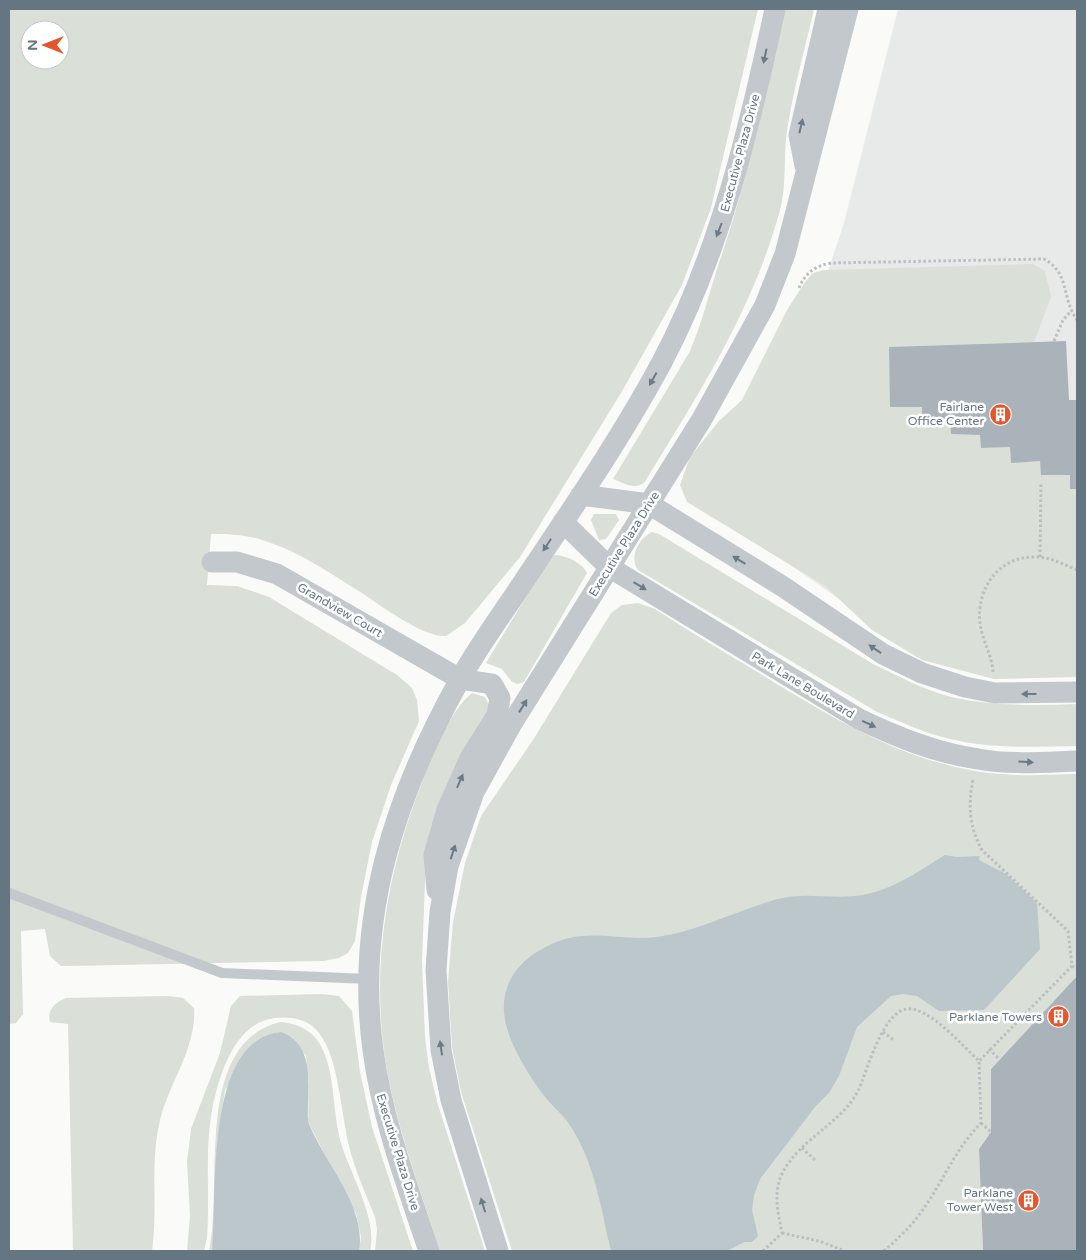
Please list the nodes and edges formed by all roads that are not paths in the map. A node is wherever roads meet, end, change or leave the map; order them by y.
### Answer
1 (775, 9) edge
2 (828, 9) edge
3 (848, 9) edge
4 (806, 174) junction
5 (581, 495) junction
6 (648, 504) junction
7 (563, 522) junction
8 (212, 562) dead end
9 (609, 568) junction
10 (460, 678) junction
11 (1077, 692) edge
12 (1077, 761) edge
13 (9, 893) edge
14 (440, 912) junction
15 (369, 979) junction
16 (429, 1251) edge
17 (498, 1251) edge

1 -> 5 street, Executive Plaza Drive
4 -> 2 street, Executive Plaza Drive
3 - 4 street, Executive Plaza Drive
4 - 6 street, Executive Plaza Drive
5 - 6 street
5 - 7 street, Executive Plaza Drive
6 - 9 street, Executive Plaza Drive
11 -> 6 street
7 - 9 street, Park Lane Boulevard
7 -> 10 street, Executive Plaza Drive
8 - 10 street, Grandview Court
9 -> 12 street, Park Lane Boulevard
14 -> 9 street, Executive Plaza Drive
14 -> 10 street, Executive Plaza Drive
10 - 15 street, Executive Plaza Drive
13 - 15 lane
17 -> 14 street, Executive Plaza Drive
15 - 16 street, Executive Plaza Drive

